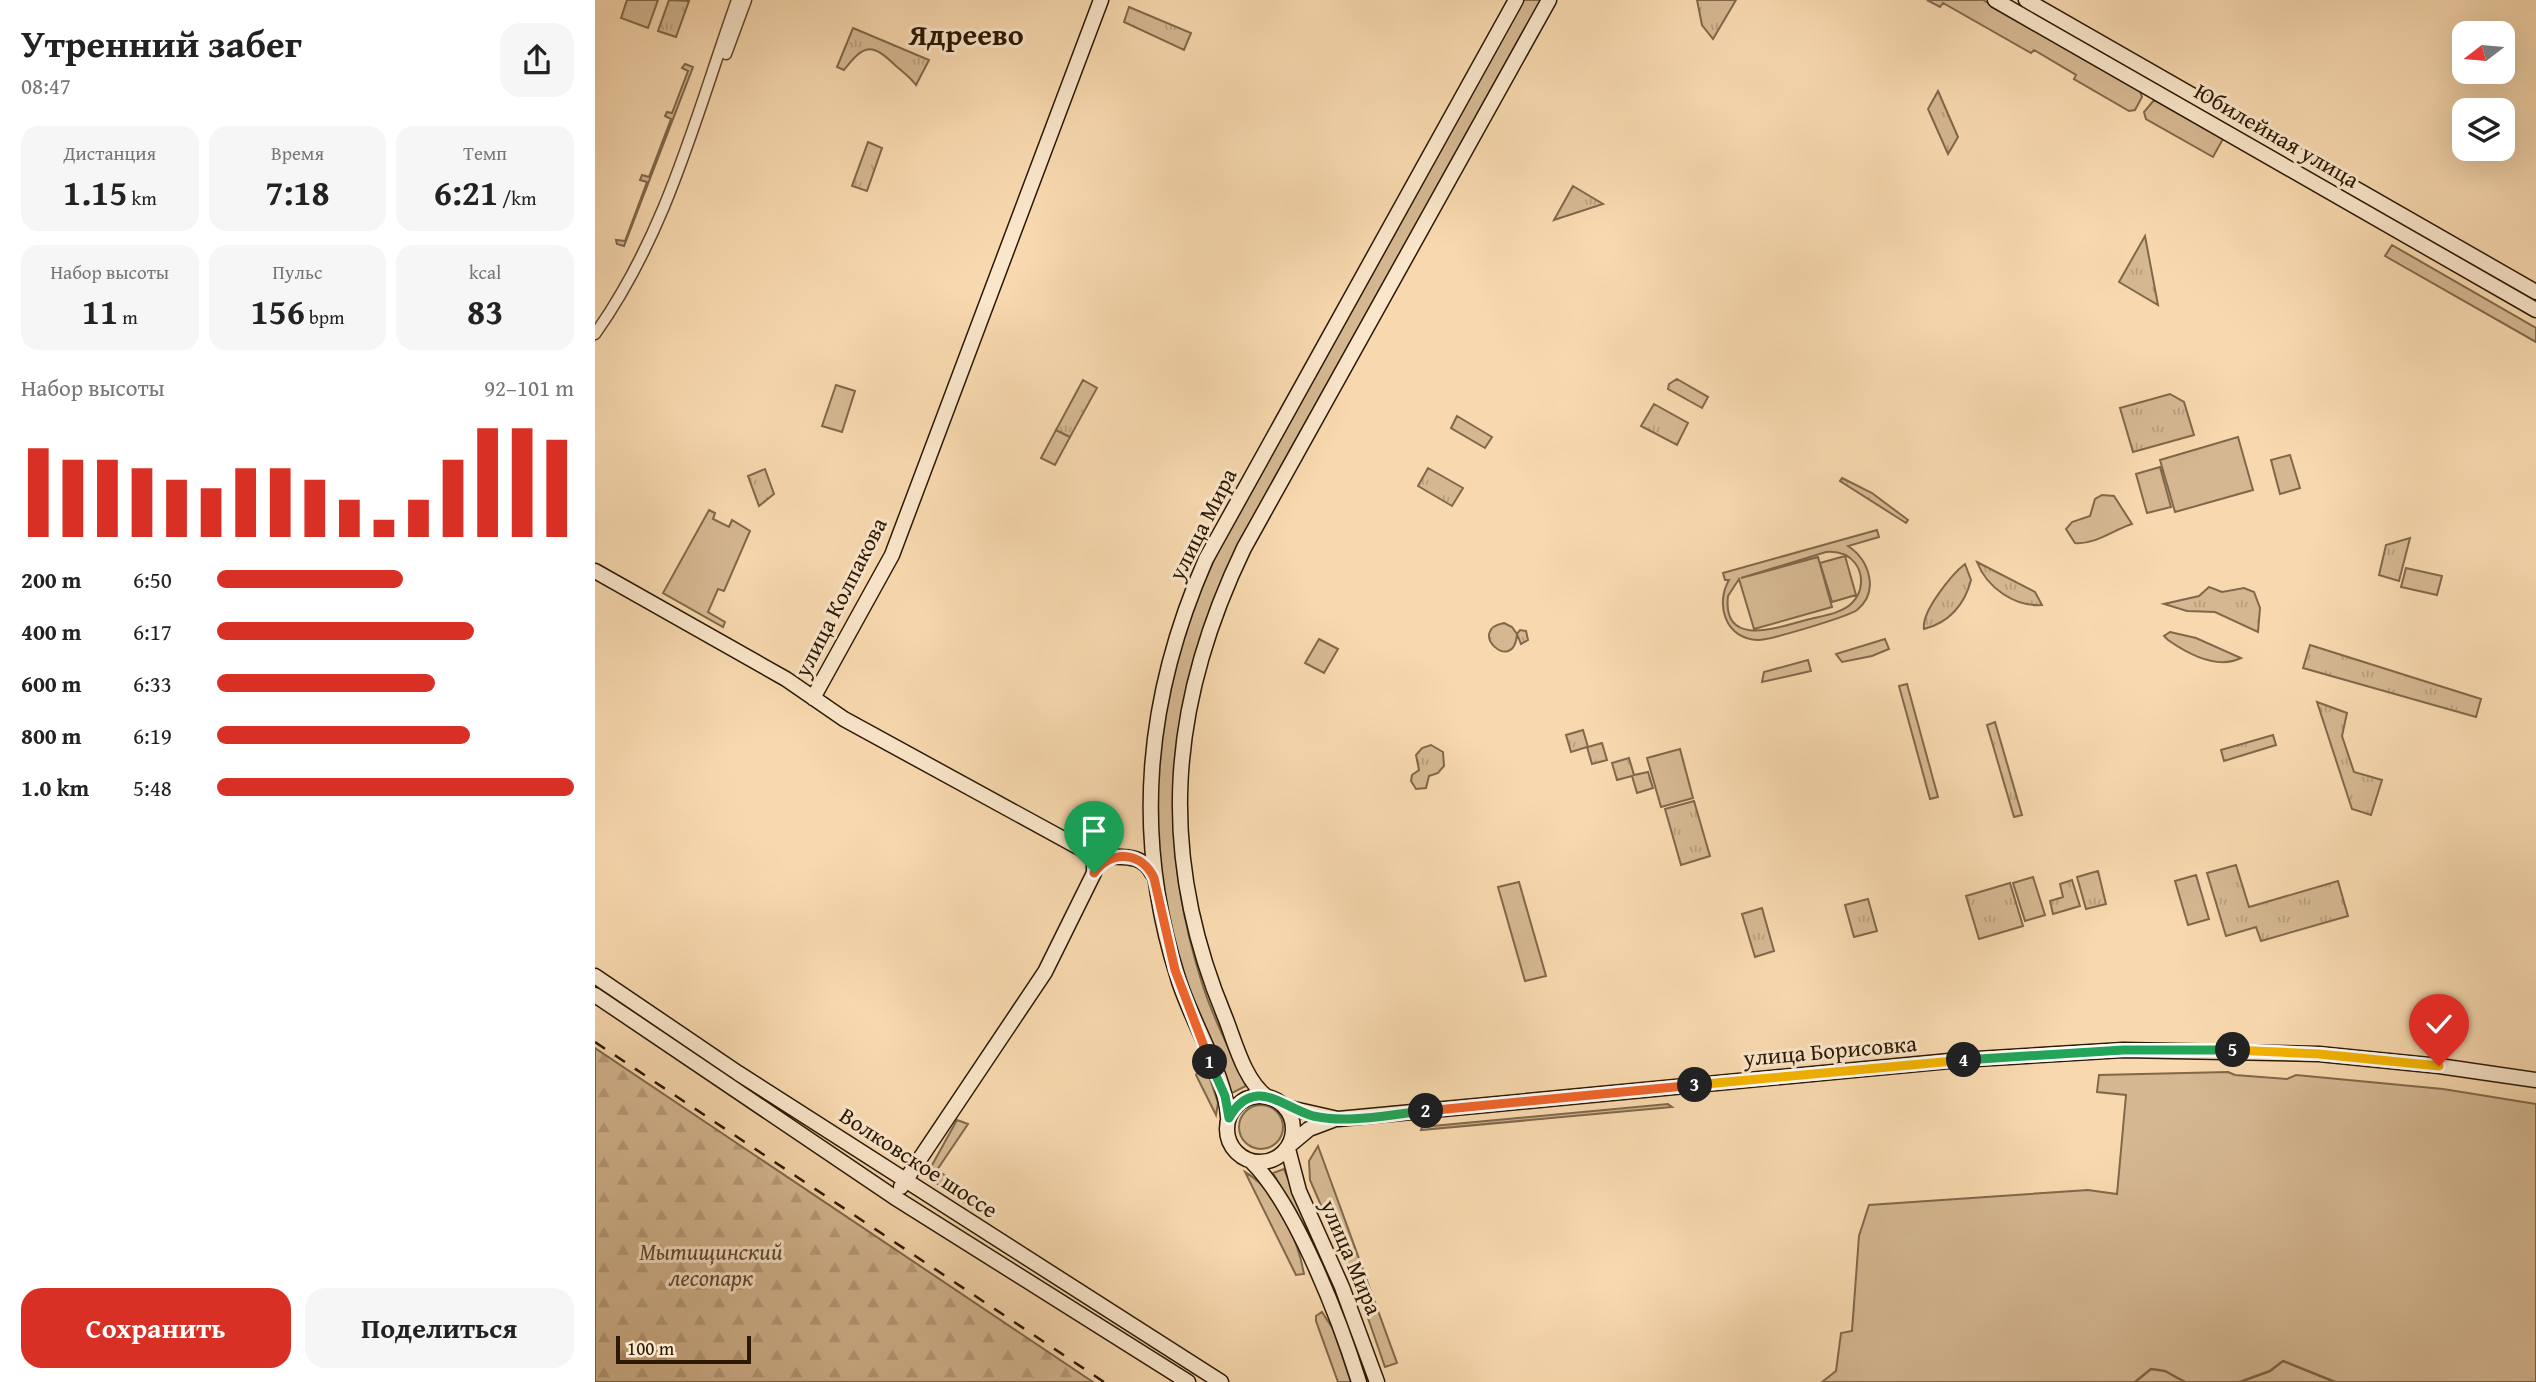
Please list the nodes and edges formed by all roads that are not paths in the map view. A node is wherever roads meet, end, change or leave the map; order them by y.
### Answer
1 (737, 0) edge
2 (746, 0) edge
3 (1101, 0) edge
4 (1516, 0) edge
5 (1549, 0) edge
6 (1995, 0) edge
7 (2026, 0) edge
8 (702, 107) junction
9 (2536, 292) edge
10 (2536, 310) edge
11 (595, 334) edge
12 (595, 571) edge
13 (813, 698) junction
14 (1150, 830) junction
15 (1089, 853) junction
16 (1128, 856) junction
17 (1112, 858) junction
18 (1094, 873) junction
19 (1154, 878) junction
20 (595, 976) edge
21 (595, 995) edge
22 (2536, 1080) edge
23 (1267, 1097) junction
24 (1285, 1107) junction
25 (1229, 1118) junction
26 (1338, 1119) junction
27 (1289, 1147) junction
28 (1252, 1161) junction
29 (905, 1180) junction
30 (894, 1197) junction
31 (1188, 1382) edge
32 (1221, 1382) edge
33 (1359, 1382) edge
34 (1377, 1382) edge

1 - 8 street
2 - 8 street
3 - 13 main road, улица Колпакова
4 - 14 main road, улица Мира
5 - 23 main road
6 - 10 main road, Юбилейная улица
7 - 9 main road, Юбилейная улица
8 - 11 street
12 - 13 main road
13 - 15 main road, улица Колпакова
14 - 16 main road
14 - 19 main road, улица Мира
15 - 17 main road, улица Колпакова
15 - 18 main road
16 - 17 main road
16 - 19 main road
17 - 18 main road
18 - 29 main road
19 - 25 main road, улица Мира
20 - 29 main road, Волковское шоссе
21 - 30 main road, Волковское шоссе
22 - 26 main road, улица Борисовка
23 - 24 main road
23 - 25 main road
24 - 26 main road, улица Борисовка
24 - 27 main road
25 - 28 main road
26 - 27 main road, улица Борисовка
27 - 28 main road
27 - 34 main road, улица Мира
28 - 33 main road, улица Мира
29 - 30 main road
29 - 32 main road, Волковское шоссе
30 - 31 main road, Волковское шоссе

